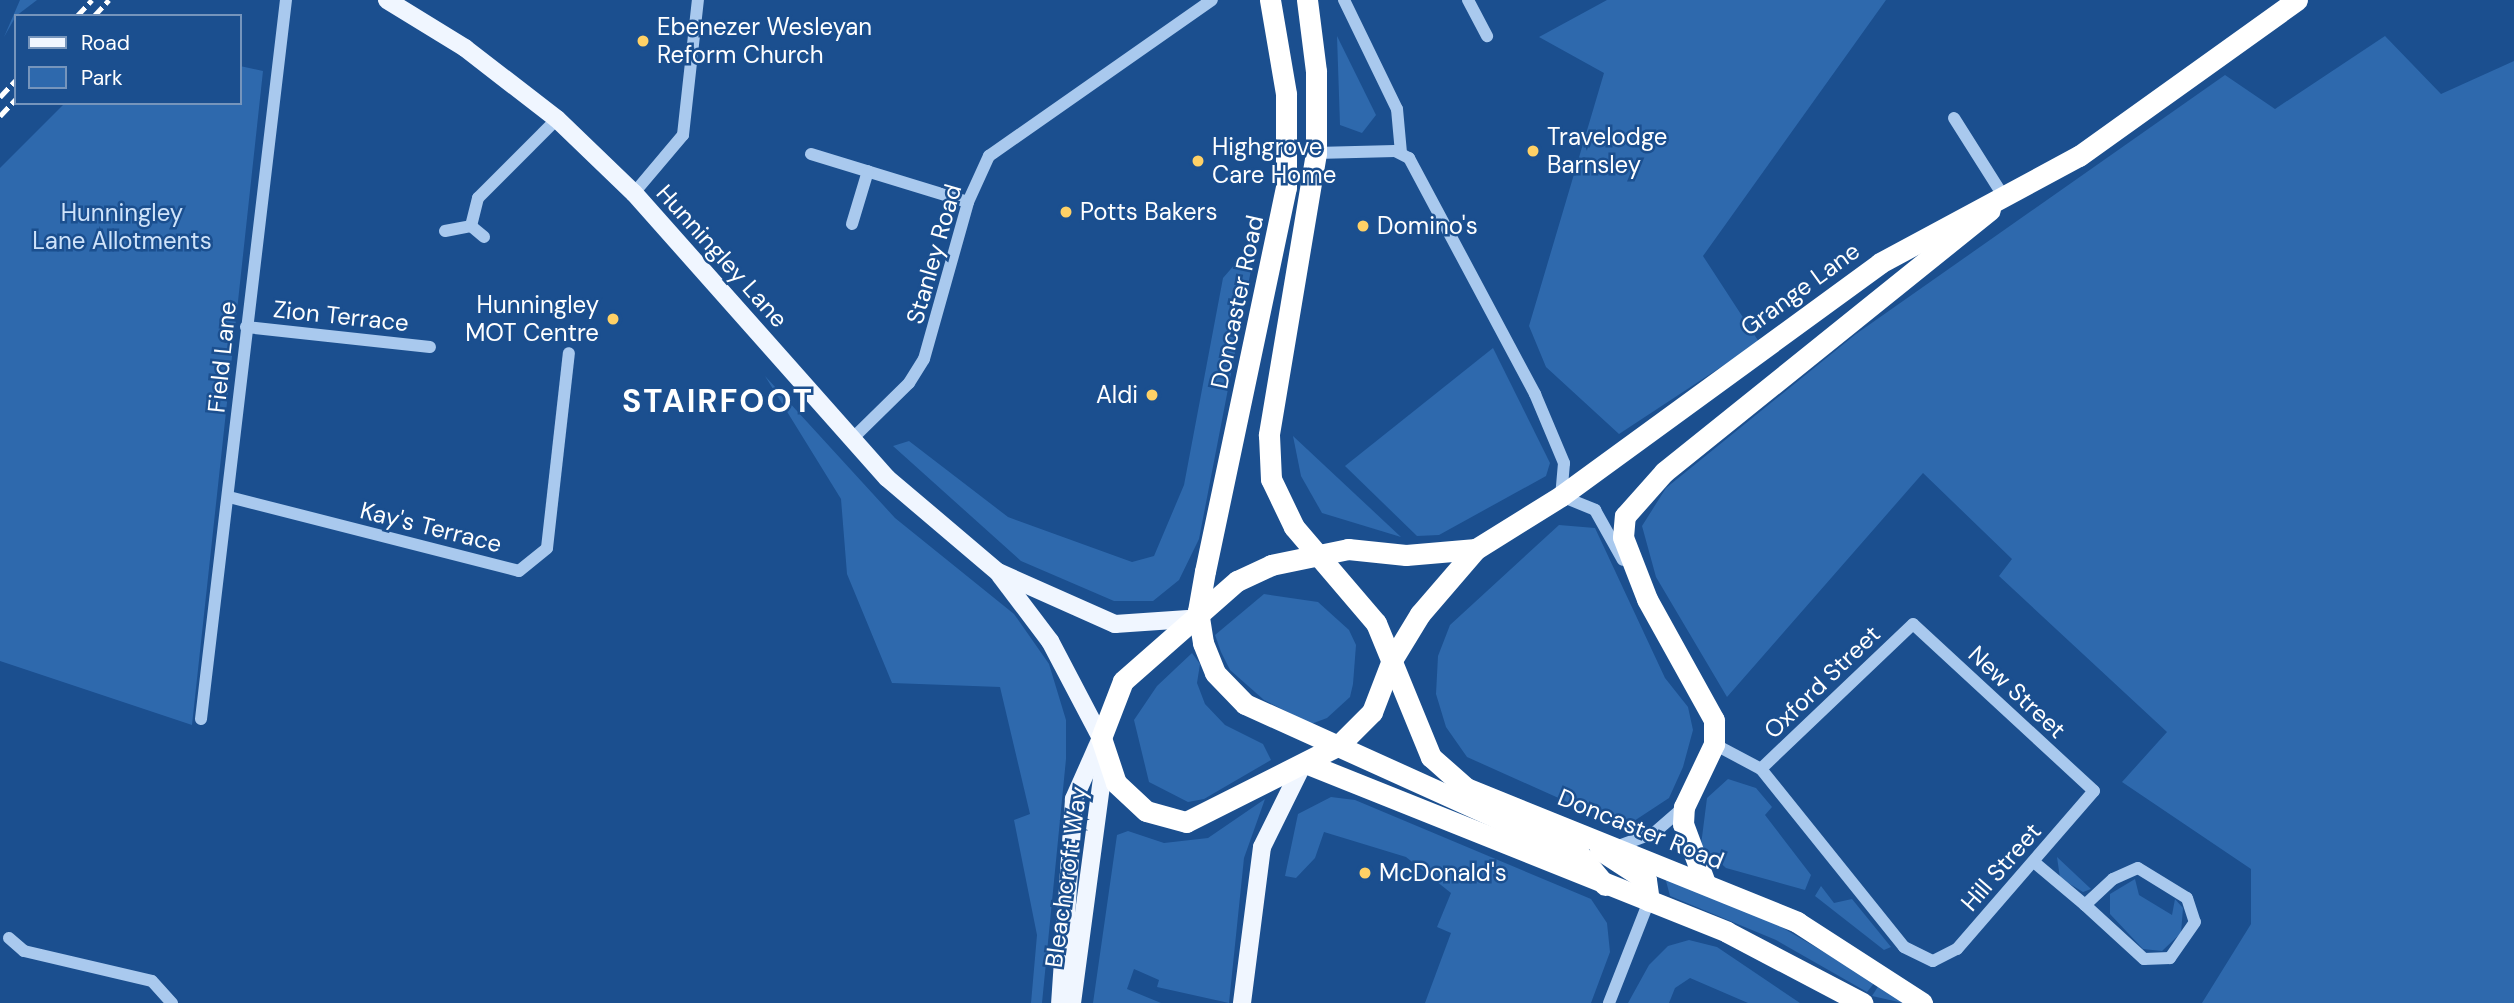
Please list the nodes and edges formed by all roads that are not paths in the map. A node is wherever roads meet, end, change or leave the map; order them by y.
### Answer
1 (286, 0) edge
2 (387, 0) edge
3 (698, 0) edge
4 (1212, 0) edge
5 (1270, 0) edge
6 (1307, 0) edge
7 (1343, 0) edge
8 (1468, 0) edge
9 (2297, 0) edge
10 (1487, 36) dead end
11 (1954, 118) dead end
12 (557, 119) junction
13 (1316, 153) junction
14 (1401, 153) junction
15 (811, 154) dead end
16 (868, 171) junction
17 (634, 193) junction
18 (2004, 197) junction
19 (968, 202) junction
20 (852, 224) dead end
21 (471, 226) junction
22 (444, 231) dead end
23 (484, 237) dead end
24 (246, 327) junction
25 (430, 347) dead end
26 (569, 353) dead end
27 (851, 440) junction
28 (1561, 496) junction
29 (229, 497) junction
30 (1476, 549) junction
31 (1320, 559) junction
32 (998, 572) junction
33 (1647, 599) junction
34 (1193, 615) junction
35 (1913, 624) joint
36 (1391, 660) junction
37 (201, 719) dead end
38 (1714, 744) junction
39 (1339, 746) junction
40 (1103, 747) junction
41 (1304, 766) junction
42 (1761, 769) junction
43 (2094, 791) joint
44 (1684, 807) junction
45 (1570, 829) junction
46 (1616, 847) junction
47 (2034, 862) junction
48 (1705, 883) junction
49 (1605, 885) junction
50 (1649, 901) junction
51 (2085, 905) junction
52 (9, 938) dead end
53 (172, 1003) edge
54 (1060, 1003) edge
55 (1072, 1003) edge
56 (1242, 1003) edge
57 (1609, 1003) edge
58 (1862, 1003) edge
59 (1922, 1003) edge

1 - 24 street, Field Lane
2 - 12 main road, Hunningley Lane
3 - 17 street
4 - 19 street, Stanley Road
5 - 34 highway, Doncaster Road
6 - 13 highway
7 - 14 street
8 - 10 street
9 - 18 highway, Grange Lane
11 - 18 street
12 - 17 main road, Hunningley Lane
12 - 21 street
13 - 14 street
13 - 31 highway
14 - 28 street
15 - 16 street
16 - 19 street
16 - 20 street
17 - 27 main road, Hunningley Lane
18 - 28 highway, Grange Lane
18 - 33 highway
19 - 27 street, Stanley Road
21 - 22 street
21 - 23 street
24 - 25 street, Zion Terrace
24 - 29 street, Field Lane
26 - 29 street, Kay's Terrace
27 - 32 main road, Hunningley Lane
28 - 30 highway, Grange Lane
28 - 33 street
29 - 37 street, Field Lane
30 - 31 highway, Grange Lane
30 - 36 highway
31 - 34 highway
31 - 36 highway
32 - 34 main road, Hunningley Lane
32 - 40 main road, Hunningley Lane
33 - 38 highway
34 - 39 highway
34 - 40 highway
35 - 42 street, Oxford Street
35 - 43 street, New Street
36 - 39 highway
36 - 45 highway, Doncaster Road
38 - 42 street
38 - 44 highway
39 - 41 highway
39 - 49 highway
40 - 41 highway
40 - 54 main road
40 - 55 main road, Bleachcroft Way
41 - 49 highway
41 - 56 main road
42 - 47 street, Hill Street
43 - 47 street, Hill Street
44 - 46 street
44 - 48 highway
45 - 46 highway, Doncaster Road
45 - 50 highway
46 - 48 highway, Doncaster Road
47 - 51 street
48 - 59 highway, Doncaster Road
49 - 50 highway
50 - 57 street
50 - 58 highway
51 - 51 street
52 - 53 street

